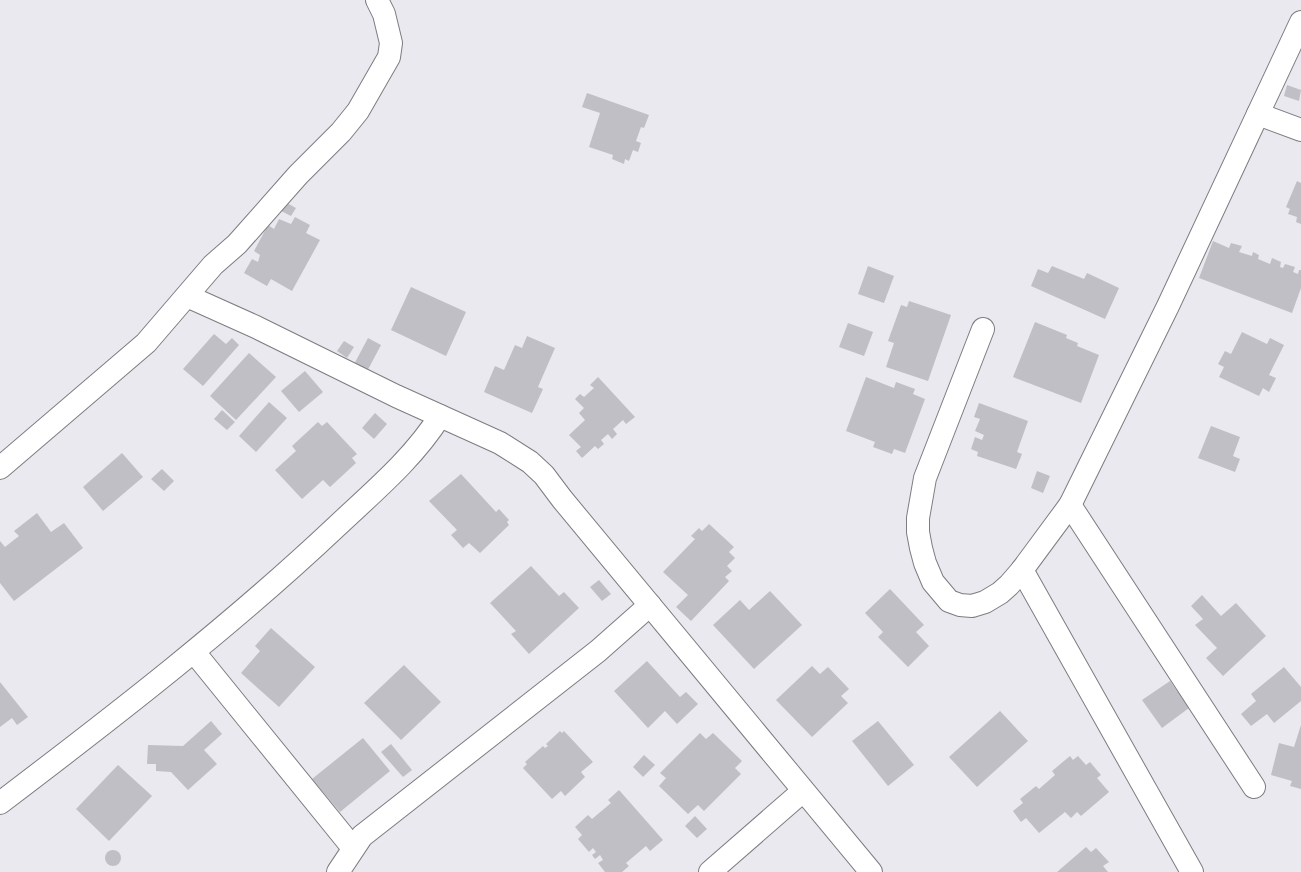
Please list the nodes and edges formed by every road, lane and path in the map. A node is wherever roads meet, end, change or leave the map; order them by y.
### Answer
1 (377, 0) edge
2 (1301, 22) edge
3 (1258, 114) junction
4 (1301, 130) edge
5 (187, 296) junction
6 (983, 329) dead end
7 (440, 416) junction
8 (0, 468) edge
9 (1070, 505) junction
10 (1022, 570) junction
11 (650, 605) junction
12 (194, 652) junction
13 (1254, 787) dead end
14 (803, 791) junction
15 (0, 803) edge
16 (353, 848) junction
17 (338, 872) edge
18 (710, 872) edge
19 (871, 872) edge
20 (1192, 872) edge

1 - 5 street
2 - 3 street
3 - 4 street
3 - 9 street
5 - 7 street
5 - 8 street
6 - 10 street
7 - 11 street
7 - 12 street
9 - 10 street
9 - 13 street
10 - 20 street
11 - 14 street
11 - 16 street
12 - 15 street
12 - 16 street
14 - 18 street
14 - 19 street
16 - 17 street

